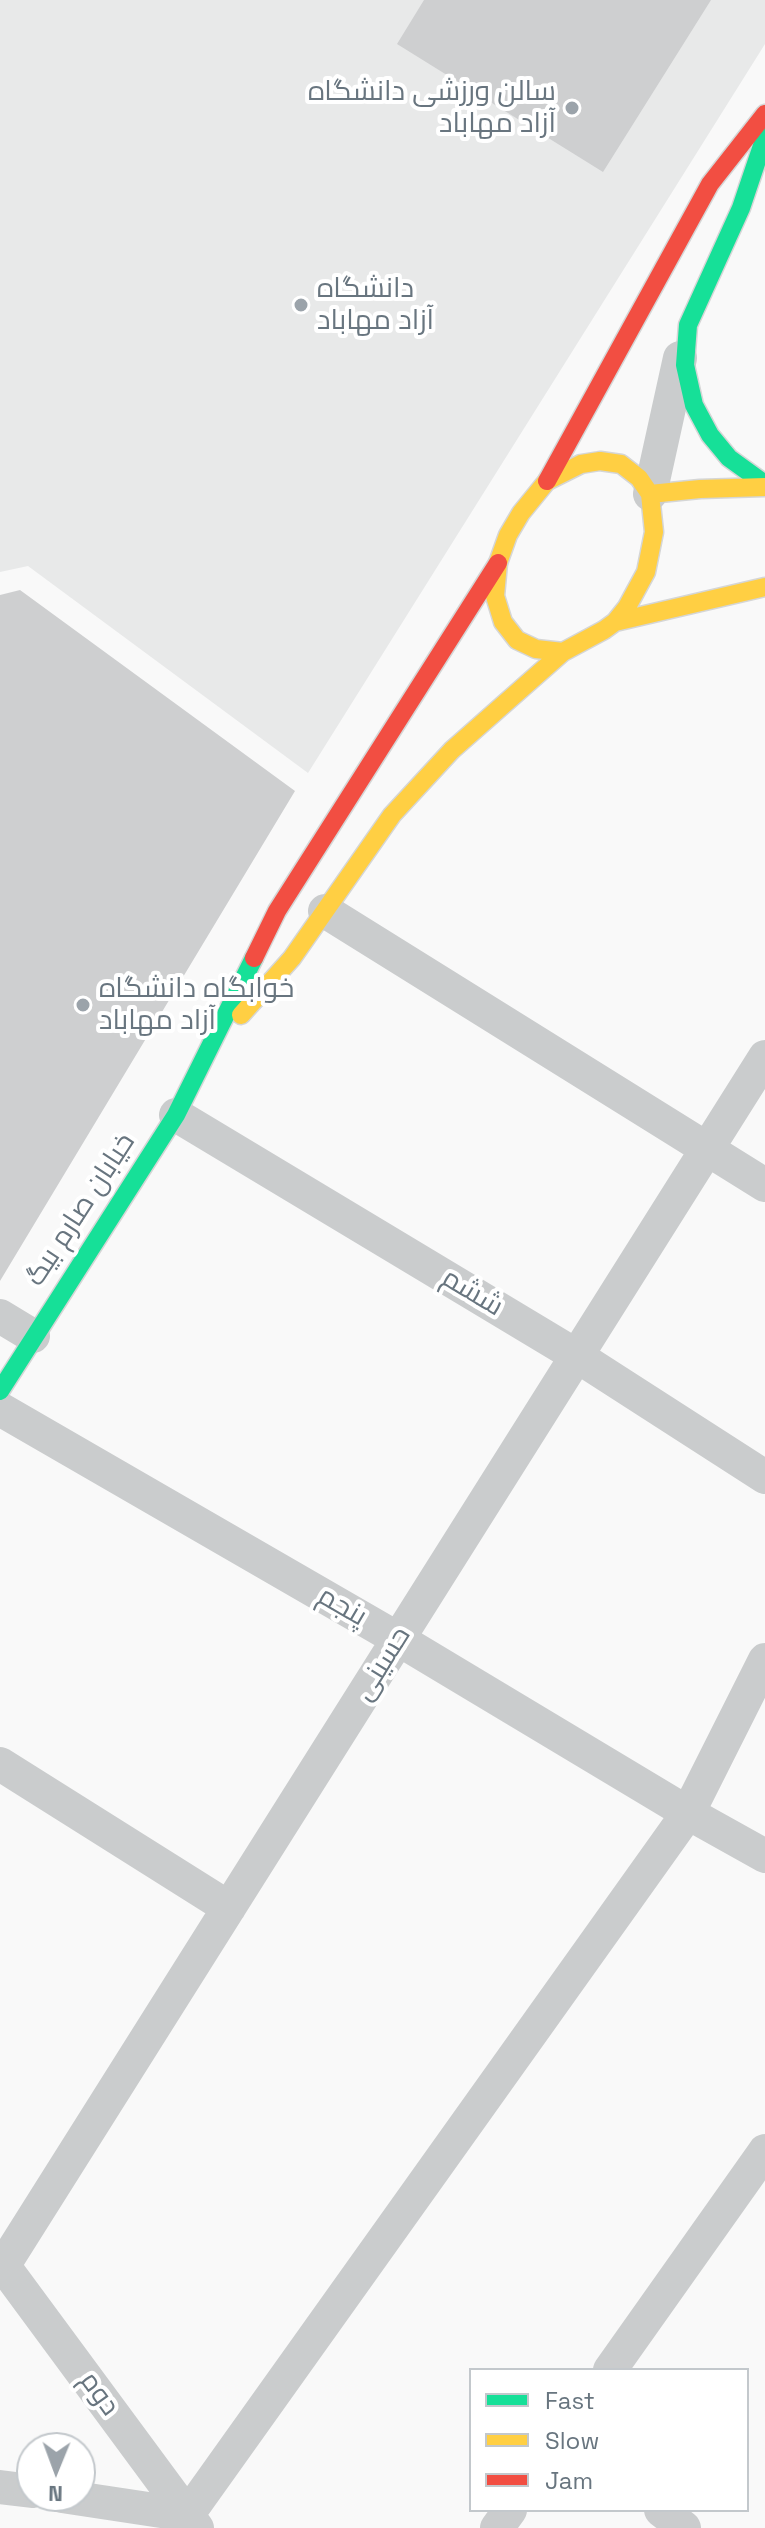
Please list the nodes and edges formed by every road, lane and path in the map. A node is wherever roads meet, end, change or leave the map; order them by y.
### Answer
1 (765, 114) edge
2 (765, 137) edge
3 (688, 325) junction
4 (547, 481) junction
5 (765, 486) edge
6 (650, 494) junction
7 (498, 563) junction
8 (765, 587) edge
9 (615, 622) junction
10 (563, 652) junction
11 (325, 911) junction
12 (205, 1056) junction
13 (765, 1057) edge
14 (176, 1115) junction
15 (707, 1149) junction
16 (765, 1185) edge
17 (0, 1316) edge
18 (33, 1336) junction
19 (577, 1356) junction
20 (0, 1391) edge
21 (0, 1409) edge
22 (765, 1477) edge
23 (398, 1639) junction
24 (765, 1660) edge
25 (0, 1764) edge
26 (688, 1813) junction
27 (765, 1856) edge
28 (229, 1908) junction
29 (765, 2151) edge
30 (753, 2191) edge
31 (2, 2266) edge
32 (612, 2368) edge
33 (96, 2504) edge
34 (664, 2512) edge
35 (188, 2524) edge
36 (684, 2528) edge

1 - 4 street
2 - 3 street
3 - 5 street
3 - 6 street
4 - 6 street
4 - 7 street
5 - 6 street
6 - 9 street
7 - 10 street
7 - 12 street, خیابان صارم بیگ
8 - 9 street
9 - 10 street
10 - 11 street
11 - 12 street
11 - 15 street
12 - 14 street, خیابان صارم بیگ
13 - 15 street, حسینی
14 - 18 street, خیابان صارم بیگ
14 - 19 street, ششم
15 - 16 street
15 - 19 street, حسینی
17 - 18 street
18 - 20 street, خیابان صارم بیگ
19 - 22 street, ششم
19 - 23 street, حسینی
21 - 23 street, پنجم
23 - 26 street, پنجم
23 - 28 street, حسینی
24 - 26 street
25 - 28 street
26 - 27 street, پنجم
26 - 35 street
28 - 31 street, حسینی
29 - 30 street
30 - 32 street
31 - 35 street, دوم
33 - 35 street
34 - 36 street

